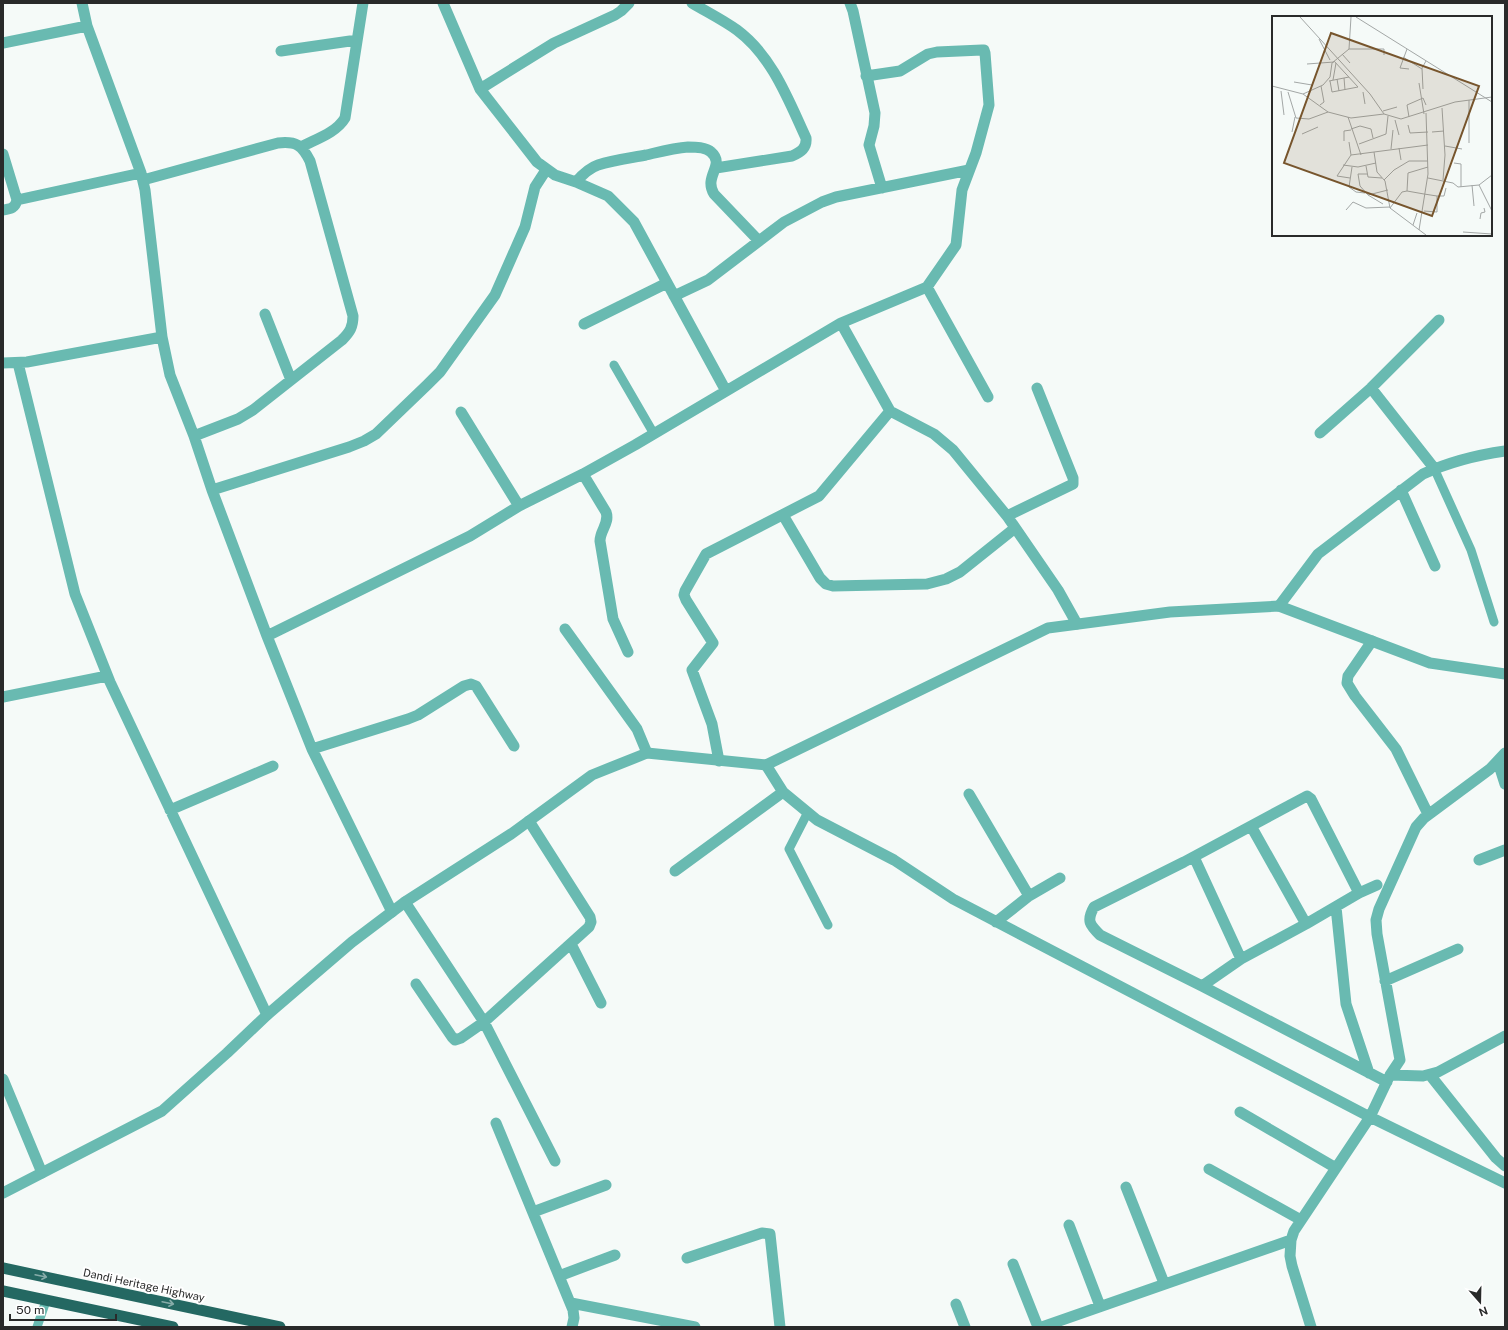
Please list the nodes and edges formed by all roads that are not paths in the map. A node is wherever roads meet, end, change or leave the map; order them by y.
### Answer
1 (82, 3) edge
2 (363, 3) edge
3 (629, 3) edge
4 (692, 3) edge
5 (850, 3) edge
6 (444, 4) edge
7 (87, 26) junction
8 (357, 40) junction
9 (3, 43) edge
10 (281, 51) dead end
11 (866, 76) junction
12 (480, 89) junction
13 (301, 147) junction
14 (3, 154) edge
15 (716, 168) junction
16 (546, 170) junction
17 (969, 170) junction
18 (142, 177) junction
19 (576, 182) junction
20 (882, 188) junction
21 (17, 200) junction
22 (3, 210) edge
23 (759, 241) junction
24 (667, 283) junction
25 (927, 287) junction
26 (674, 296) junction
27 (265, 314) dead end
28 (1439, 320) dead end
29 (841, 323) junction
30 (584, 324) dead end
31 (162, 337) junction
32 (18, 362) junction
33 (3, 363) edge
34 (614, 365) dead end
35 (291, 380) junction
36 (1037, 388) dead end
37 (1371, 388) junction
38 (726, 391) junction
39 (988, 397) dead end
40 (890, 411) junction
41 (461, 412) dead end
42 (1320, 433) dead end
43 (654, 434) junction
44 (194, 436) junction
45 (1505, 451) edge
46 (1434, 468) junction
47 (583, 474) junction
48 (212, 490) junction
49 (1401, 490) junction
50 (519, 506) junction
51 (784, 515) junction
52 (1007, 516) junction
53 (1015, 528) junction
54 (1435, 566) dead end
55 (1279, 606) junction
56 (1494, 622) dead end
57 (1077, 624) junction
58 (565, 629) dead end
59 (267, 636) junction
60 (1372, 641) junction
61 (628, 652) dead end
62 (1505, 674) edge
63 (107, 676) junction
64 (3, 697) edge
65 (514, 746) dead end
66 (312, 749) junction
67 (647, 753) junction
68 (1505, 753) edge
69 (719, 761) junction
70 (1498, 762) junction
71 (766, 765) junction
72 (273, 766) dead end
73 (1505, 784) edge
74 (783, 792) junction
75 (969, 794) dead end
76 (170, 810) junction
77 (808, 812) junction
78 (1428, 814) junction
79 (529, 821) junction
80 (1251, 826) junction
81 (1505, 850) edge
82 (1194, 857) junction
83 (1479, 860) dead end
84 (675, 871) dead end
85 (1060, 878) dead end
86 (1378, 884) dead end
87 (1358, 893) junction
88 (1029, 896) junction
89 (405, 902) junction
90 (1336, 907) junction
91 (392, 912) junction
92 (996, 922) junction
93 (1306, 924) junction
94 (828, 925) dead end
95 (571, 944) junction
96 (1458, 949) dead end
97 (1241, 959) junction
98 (1385, 981) junction
99 (416, 984) dead end
100 (1202, 986) junction
101 (601, 1002) dead end
102 (267, 1015) junction
103 (484, 1022) junction
104 (1505, 1036) edge
105 (1369, 1073) junction
106 (1430, 1075) junction
107 (3, 1079) edge
108 (1389, 1079) junction
109 (1240, 1112) dead end
110 (1370, 1117) junction
111 (496, 1123) dead end
112 (554, 1161) dead end
113 (1505, 1166) edge
114 (1336, 1168) junction
115 (1209, 1169) dead end
116 (42, 1173) junction
117 (1505, 1183) edge
118 (606, 1185) dead end
119 (1126, 1187) dead end
120 (3, 1193) edge
121 (532, 1212) junction
122 (1301, 1220) junction
123 (1069, 1225) dead end
124 (1291, 1240) junction
125 (615, 1255) dead end
126 (687, 1258) dead end
127 (1014, 1264) dead end
128 (3, 1268) edge
129 (559, 1276) junction
130 (1164, 1283) junction
131 (3, 1292) edge
132 (46, 1300) junction
133 (571, 1304) junction
134 (956, 1304) dead end
135 (1100, 1306) junction
136 (37, 1327) edge
137 (173, 1327) edge
138 (280, 1327) edge
139 (572, 1327) edge
140 (695, 1327) edge
141 (780, 1327) edge
142 (965, 1327) edge
143 (1038, 1327) edge
144 (1042, 1327) edge
145 (1311, 1327) edge

1 - 7 street
2 - 8 street
3 - 12 street
4 - 15 street
5 - 11 street
6 - 12 street
7 - 9 street
7 - 18 street
8 - 10 street
8 - 13 street
11 - 17 street
11 - 20 street
12 - 16 street
13 - 18 street
13 - 35 street
14 - 21 street
15 - 19 street
15 - 23 street
16 - 19 street
16 - 48 street
17 - 20 street
17 - 25 street
18 - 21 street
18 - 31 street
19 - 24 street
20 - 23 street
21 - 22 street
23 - 26 street
24 - 26 street
24 - 30 street
25 - 29 street
25 - 39 street
26 - 38 street
27 - 35 street
28 - 37 street
29 - 38 street
29 - 40 street
31 - 32 street
31 - 44 street
32 - 33 street
32 - 63 street
34 - 43 lane
35 - 44 street
36 - 52 street
37 - 42 street
37 - 46 street
38 - 43 street
40 - 51 street
40 - 52 street
41 - 50 street
43 - 47 street
44 - 48 street
45 - 46 street
46 - 49 street
46 - 56 lane
47 - 50 street
47 - 61 street
48 - 59 street
49 - 54 street
49 - 55 street
50 - 59 street
51 - 53 street
51 - 69 street
52 - 53 street
53 - 57 street
55 - 57 street
55 - 60 street
57 - 71 street
58 - 67 street
59 - 66 street
60 - 62 street
60 - 78 street
63 - 64 street
63 - 76 street
65 - 66 street
66 - 91 street
67 - 69 street
67 - 79 street
68 - 70 street
69 - 71 street
70 - 73 street
70 - 78 street
71 - 74 street
72 - 76 street
74 - 77 street
74 - 84 street
75 - 88 street
76 - 102 street
77 - 92 street
77 - 94 lane
78 - 98 street
79 - 89 street
79 - 95 street
80 - 82 street
80 - 87 street
80 - 93 street
81 - 83 street
82 - 97 street
82 - 100 street
85 - 88 street
86 - 87 street
87 - 90 street
88 - 92 street
89 - 91 street
89 - 103 street
90 - 93 street
90 - 105 street
91 - 102 street
92 - 110 street
93 - 97 street
95 - 101 street
95 - 103 street
96 - 98 street
97 - 100 street
98 - 108 street
99 - 103 street
100 - 105 street
102 - 116 street
103 - 112 street
104 - 106 street
105 - 108 street
106 - 108 street
106 - 113 street
107 - 116 street
108 - 110 street
109 - 114 street
110 - 114 street
110 - 117 street
111 - 121 street
114 - 122 street
115 - 122 street
116 - 120 street
118 - 121 street
119 - 130 street
121 - 129 street
122 - 124 street
123 - 135 street
124 - 130 street
124 - 145 street
125 - 129 street
126 - 141 street
127 - 143 street
128 -> 138 highway, Dandi Heritage Highway
129 - 133 street
130 - 135 street
131 - 132 highway
132 - 136 lane
132 - 137 highway
133 - 139 street
133 - 140 street
134 - 142 street
135 - 144 street

